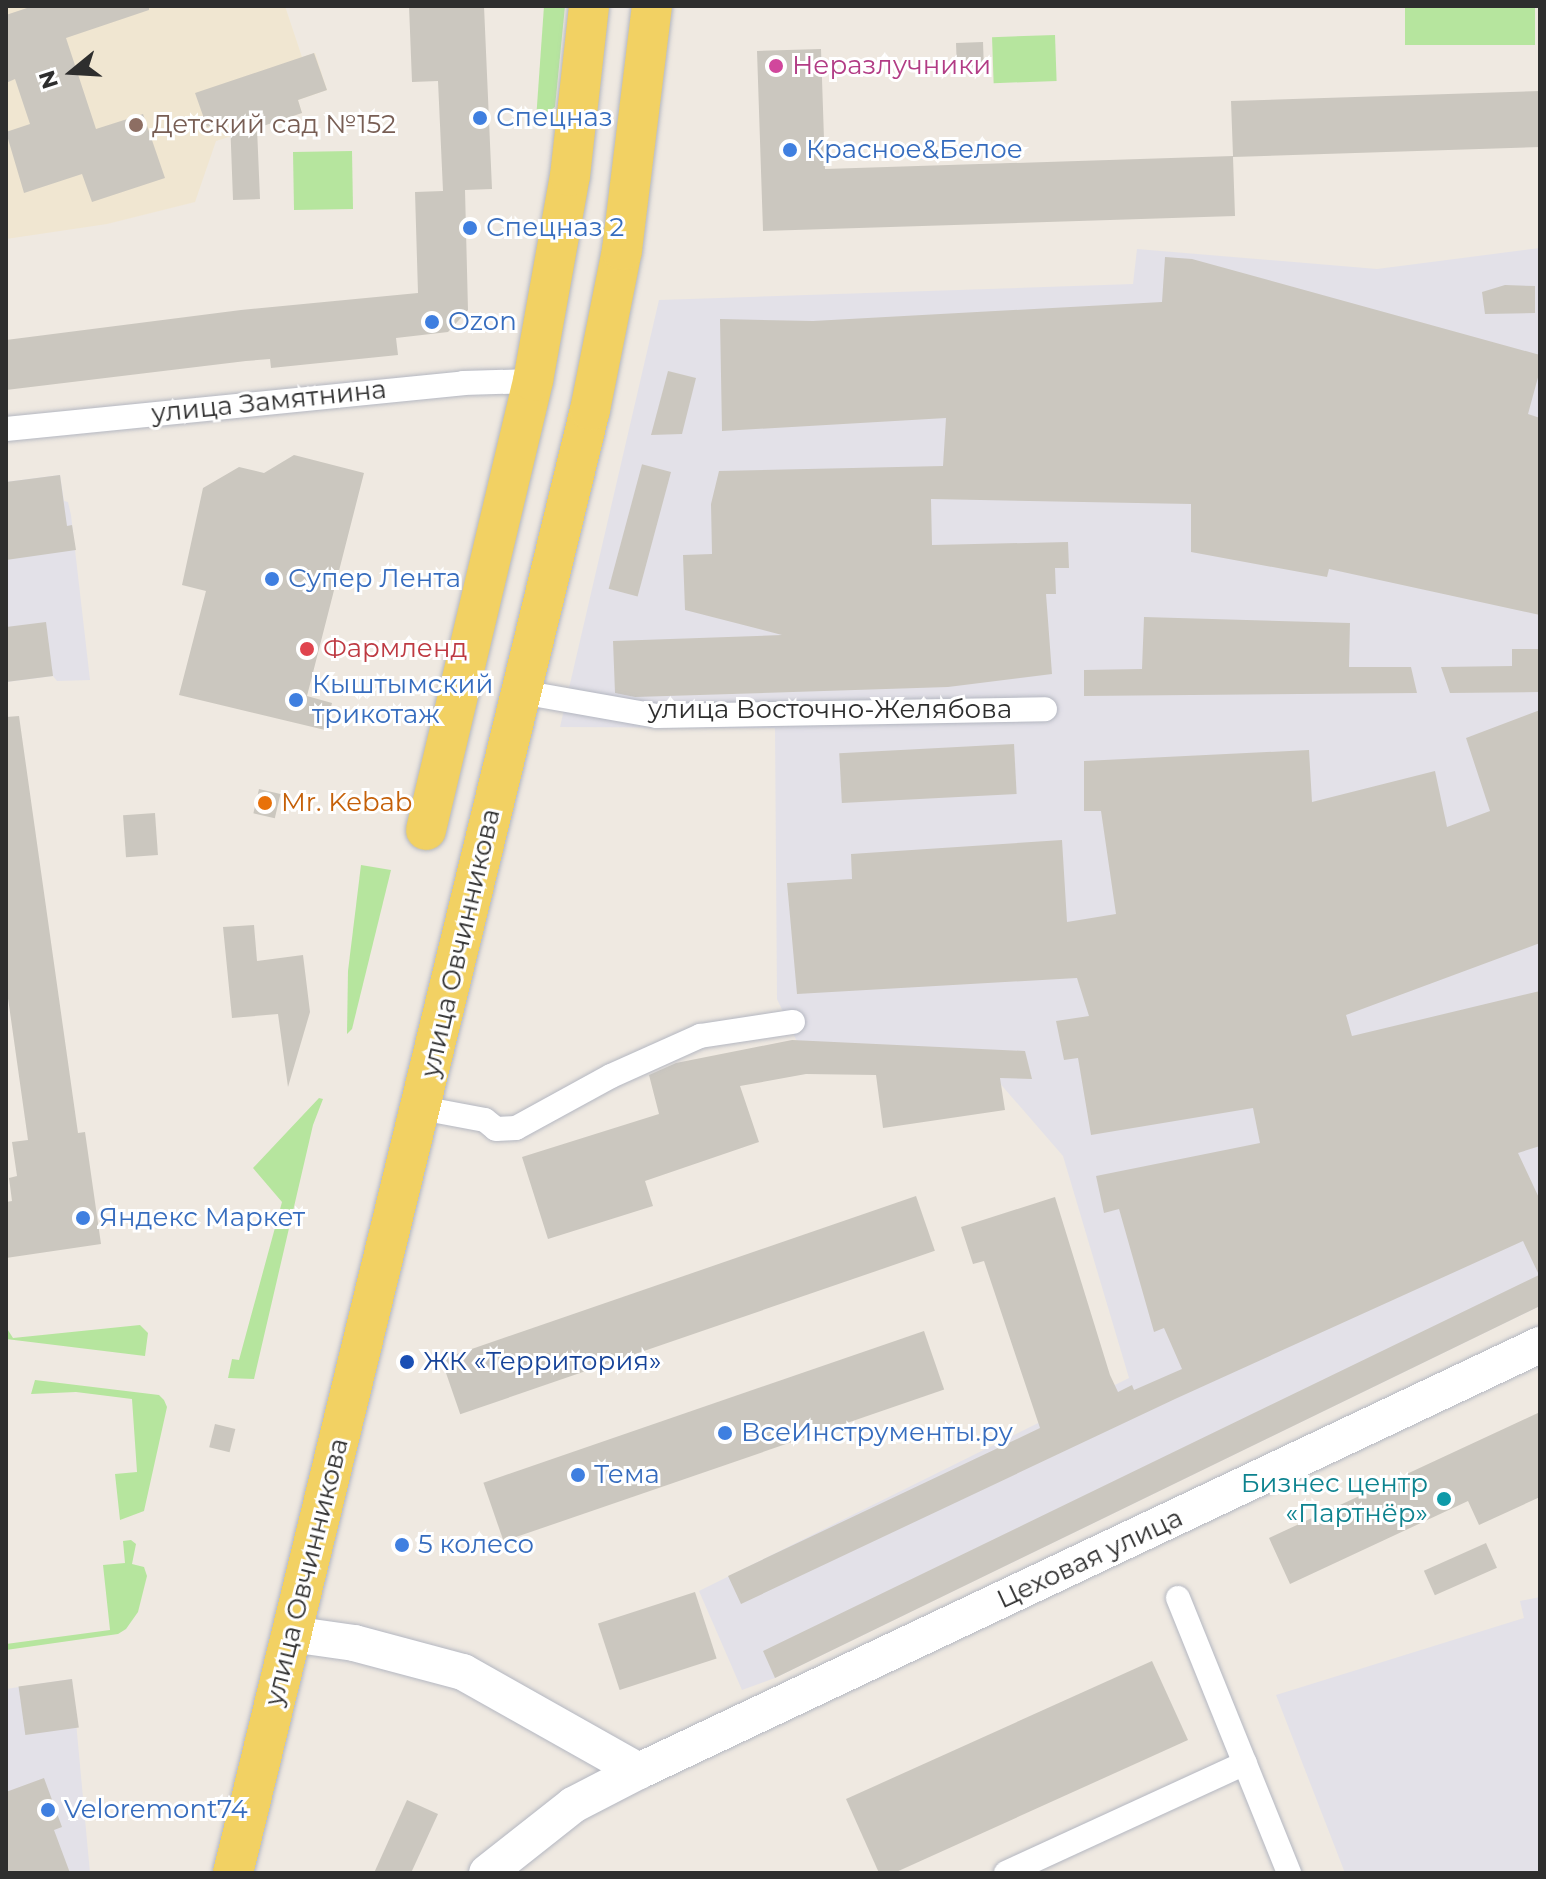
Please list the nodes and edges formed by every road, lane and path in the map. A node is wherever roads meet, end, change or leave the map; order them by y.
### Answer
1 (589, 6) edge
2 (652, 6) edge
3 (533, 381) junction
4 (6, 429) edge
5 (521, 692) junction
6 (1045, 709) dead end
7 (426, 830) dead end
8 (793, 1022) dead end
9 (421, 1108) junction
10 (1540, 1345) edge
11 (1178, 1598) dead end
12 (291, 1634) junction
13 (1245, 1763) junction
14 (639, 1771) junction
15 (233, 1873) edge
16 (487, 1873) edge
17 (1006, 1873) edge
18 (1289, 1873) edge

1 - 3 main road
2 - 5 main road, улица Овчинникова
3 - 4 street, улица Замятнина
3 - 7 main road
5 - 6 street, улица Восточно-Желябова
5 - 9 main road, улица Овчинникова
8 - 9 street
9 - 12 main road, улица Овчинникова
10 - 14 main road, Цеховая улица
11 - 13 street
12 - 14 main road
12 - 15 main road, улица Овчинникова
13 - 17 street
13 - 18 street
14 - 16 main road, Цеховая улица

